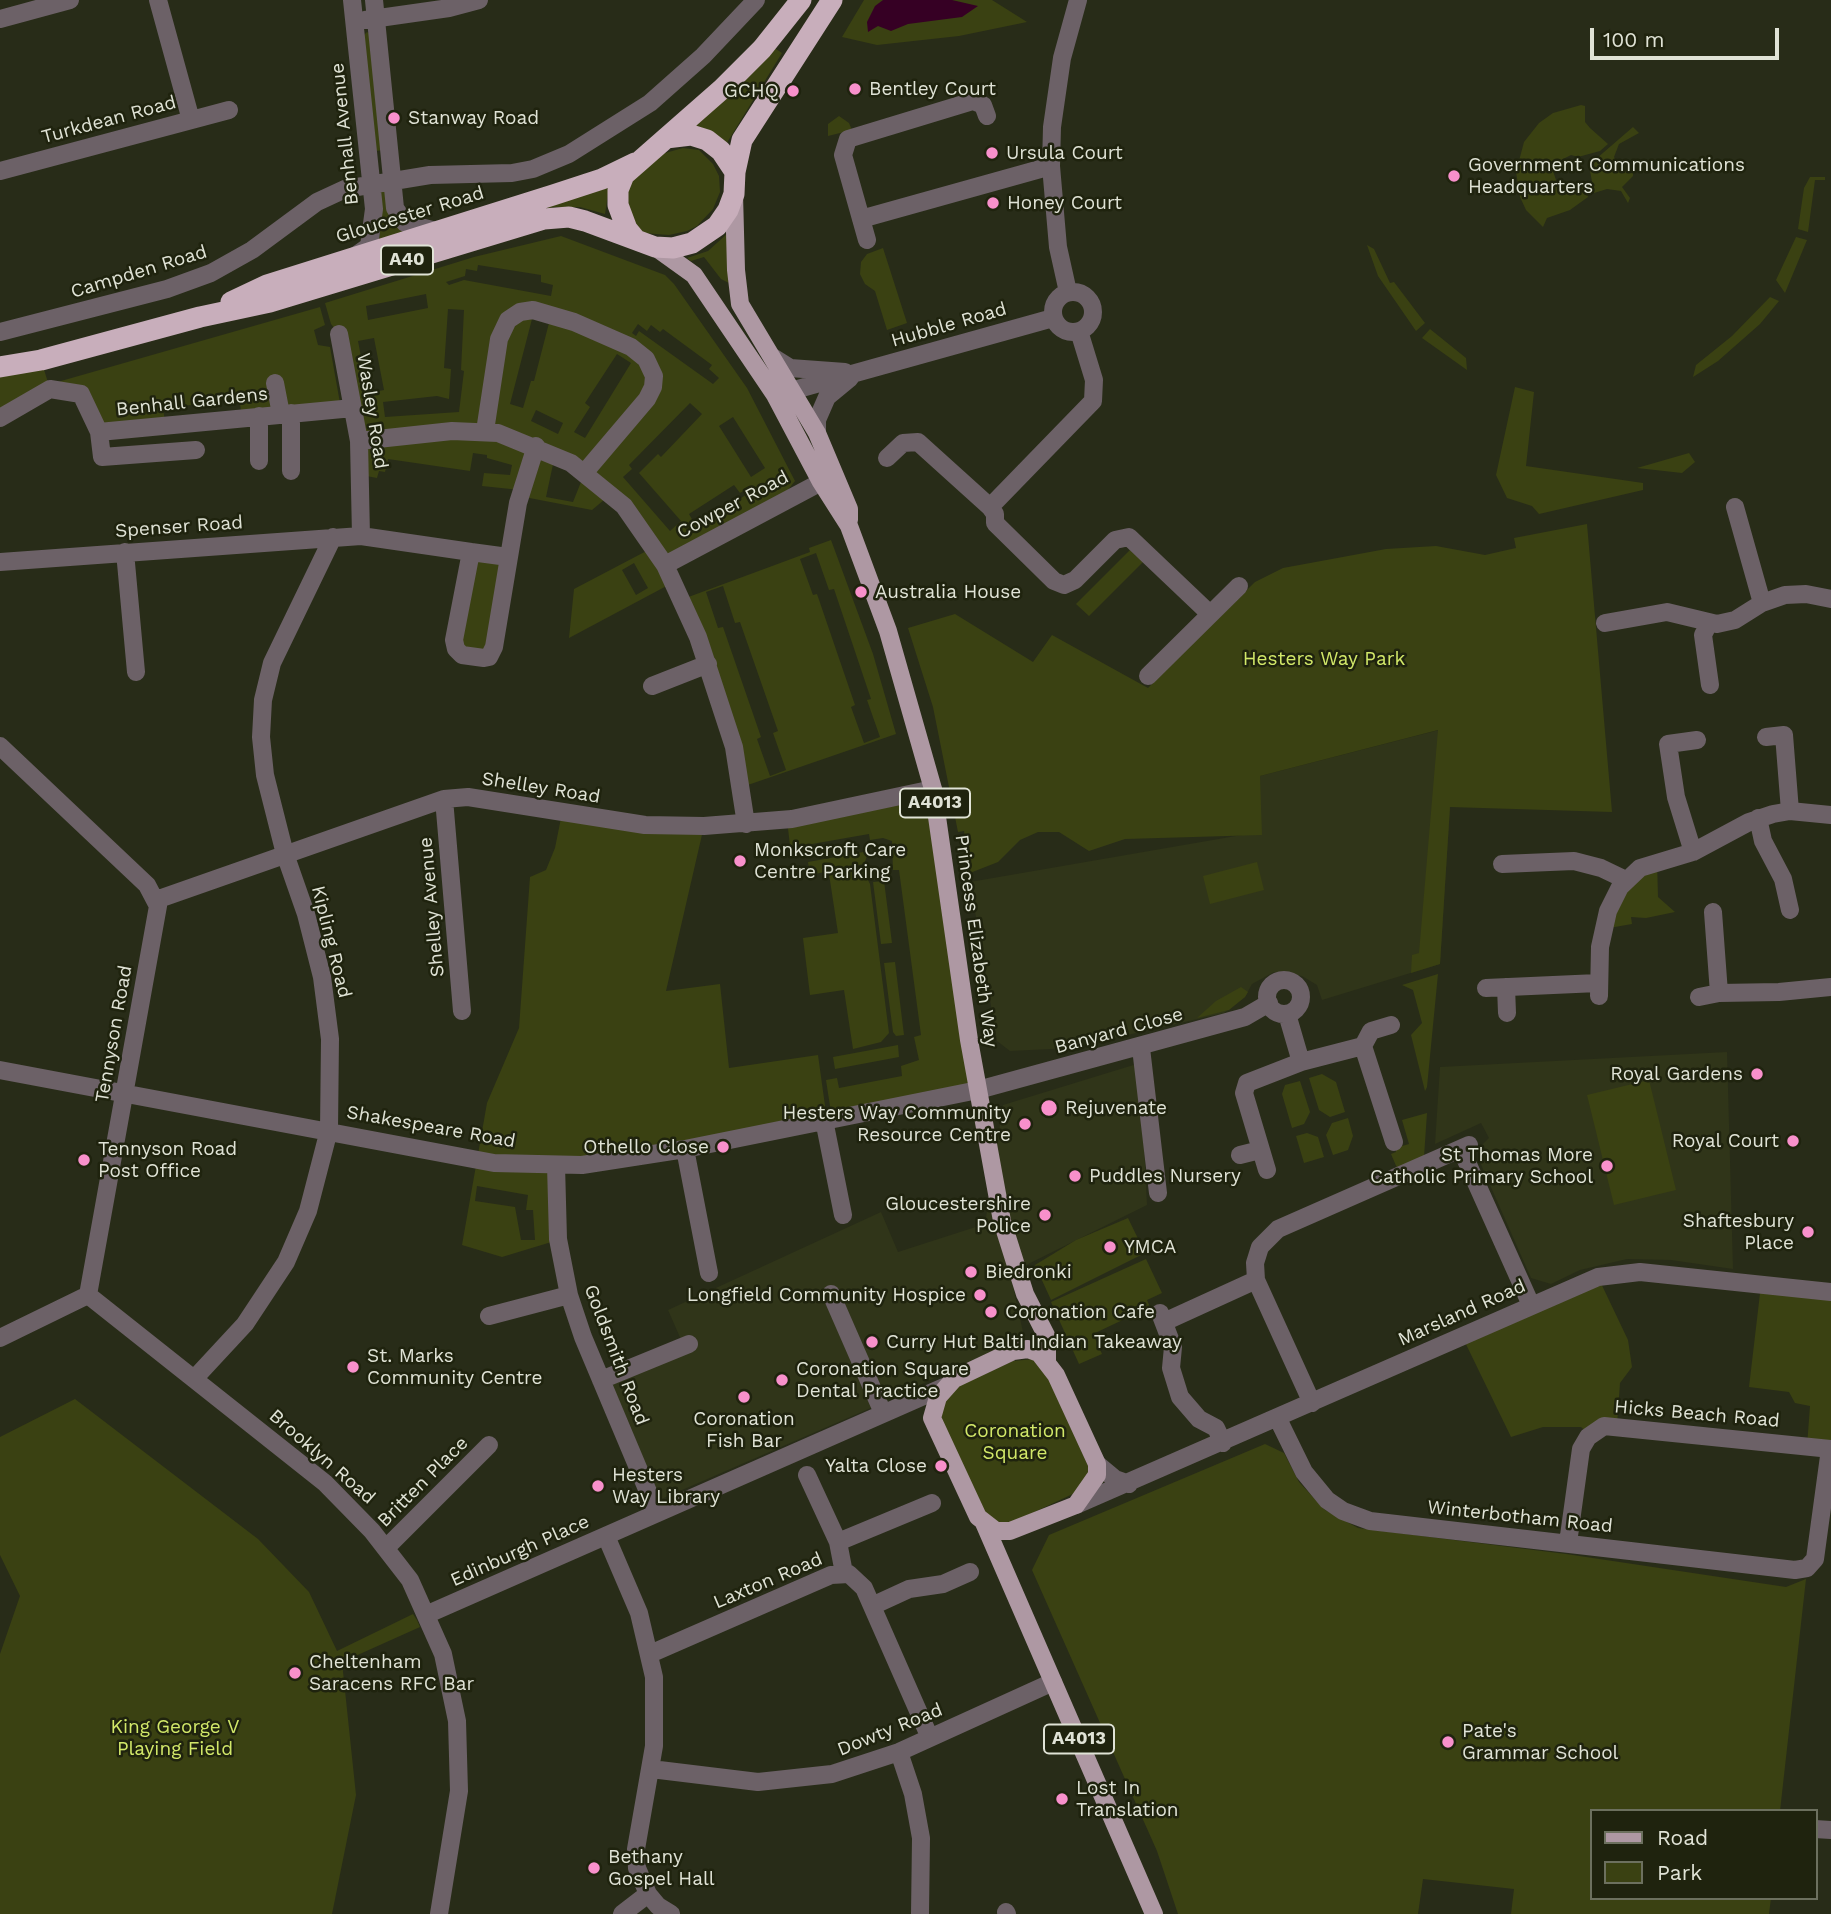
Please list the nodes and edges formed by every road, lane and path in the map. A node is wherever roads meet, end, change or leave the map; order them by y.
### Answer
1 (158, 0) edge
2 (352, 0) edge
3 (479, 0) edge
4 (756, 0) edge
5 (800, 0) edge
6 (831, 0) edge
7 (1078, 0) edge
8 (63, 1) edge
9 (374, 9) edge
10 (0, 19) edge
11 (354, 21) junction
12 (229, 110) dead end
13 (987, 116) dead end
14 (191, 120) junction
15 (666, 138) junction
16 (635, 163) junction
17 (1051, 166) junction
18 (0, 171) edge
19 (735, 172) junction
20 (393, 181) junction
21 (373, 185) junction
22 (734, 194) junction
23 (861, 219) junction
24 (436, 230) junction
25 (867, 240) dead end
26 (645, 243) junction
27 (355, 256) junction
28 (1068, 292) junction
29 (200, 317) junction
30 (1053, 318) junction
31 (0, 331) edge
32 (1079, 331) junction
33 (339, 334) dead end
34 (41, 360) junction
35 (0, 366) edge
36 (856, 373) junction
37 (789, 379) junction
38 (275, 383) dead end
39 (50, 389) junction
40 (775, 395) junction
41 (353, 408) junction
42 (286, 414) junction
43 (259, 416) junction
44 (0, 418) edge
45 (485, 431) junction
46 (99, 432) junction
47 (817, 433) junction
48 (359, 441) junction
49 (536, 446) junction
50 (196, 450) dead end
51 (887, 458) dead end
52 (259, 461) dead end
53 (291, 471) dead end
54 (585, 472) junction
55 (821, 482) junction
56 (989, 507) junction
57 (1735, 507) dead end
58 (849, 526) junction
59 (360, 536) junction
60 (333, 537) junction
61 (125, 552) junction
62 (471, 552) junction
63 (508, 556) junction
64 (0, 562) edge
65 (665, 565) junction
66 (1239, 586) dead end
67 (1831, 599) edge
68 (1762, 603) junction
69 (1210, 614) junction
70 (1605, 623) dead end
71 (1708, 625) junction
72 (708, 664) junction
73 (136, 672) dead end
74 (1148, 676) dead end
75 (1710, 685) dead end
76 (652, 686) dead end
77 (1766, 737) dead end
78 (1697, 740) dead end
79 (0, 746) edge
80 (933, 789) junction
81 (444, 799) junction
82 (1790, 811) junction
83 (1831, 815) edge
84 (1758, 818) junction
85 (746, 824) junction
86 (1693, 852) junction
87 (285, 855) junction
88 (1502, 864) dead end
89 (1626, 880) junction
90 (156, 900) junction
91 (1790, 910) dead end
92 (1713, 912) dead end
93 (1506, 987) junction
94 (1831, 987) edge
95 (1486, 988) dead end
96 (1719, 993) junction
97 (1699, 997) dead end
98 (1269, 1003) junction
99 (462, 1012) dead end
100 (1507, 1013) dead end
101 (1287, 1014) junction
102 (1391, 1025) dead end
103 (1363, 1046) junction
104 (1141, 1048) junction
105 (1301, 1062) junction
106 (0, 1070) edge
107 (978, 1090) junction
108 (125, 1095) junction
109 (824, 1120) junction
110 (329, 1130) junction
111 (1394, 1142) dead end
112 (685, 1149) junction
113 (1260, 1150) junction
114 (1240, 1155) dead end
115 (556, 1165) junction
116 (1267, 1170) dead end
117 (1158, 1193) dead end
118 (843, 1215) dead end
119 (709, 1273) dead end
120 (1256, 1280) junction
121 (1831, 1292) edge
122 (88, 1294) junction
123 (569, 1294) junction
124 (831, 1294) dead end
125 (1531, 1305) junction
126 (489, 1315) dead end
127 (1039, 1324) junction
128 (0, 1338) edge
129 (689, 1344) dead end
130 (1013, 1351) junction
131 (1047, 1361) junction
132 (194, 1379) junction
133 (601, 1380) junction
134 (944, 1387) junction
135 (1312, 1403) junction
136 (890, 1410) junction
137 (932, 1418) junction
138 (1278, 1419) junction
139 (1223, 1443) junction
140 (489, 1445) dead end
141 (1830, 1449) edge
142 (1097, 1464) junction
143 (807, 1475) dead end
144 (1129, 1483) junction
145 (933, 1503) dead end
146 (1076, 1505) junction
147 (657, 1513) junction
148 (984, 1523) junction
149 (1010, 1531) junction
150 (606, 1536) junction
151 (838, 1542) junction
152 (1568, 1543) junction
153 (386, 1548) junction
154 (1000, 1565) junction
155 (970, 1572) dead end
156 (844, 1573) junction
157 (872, 1606) junction
158 (428, 1614) junction
159 (650, 1654) junction
160 (1053, 1682) junction
161 (930, 1738) junction
162 (899, 1752) junction
163 (650, 1769) junction
164 (648, 1894) junction
165 (439, 1914) edge
166 (622, 1914) edge
167 (671, 1914) edge
168 (920, 1914) edge
169 (1154, 1914) edge

1 - 14 street
2 - 11 street, Benhall Avenue
3 - 9 street
4 - 20 street, Campden Road
5 - 15 highway
6 - 19 highway
7 - 17 street
8 - 10 street
9 - 11 street
9 - 20 street
11 - 21 street, Benhall Avenue
12 - 14 street, Turkdean Road
13 - 23 street
14 - 18 street, Turkdean Road
15 - 16 highway
15 - 19 highway
16 - 24 highway, Gloucester Road / A40
16 - 26 highway
17 - 23 street
17 - 28 street
19 - 22 highway
20 - 21 street, Campden Road
20 - 24 street
21 - 27 street, Benhall Avenue
21 - 31 street, Campden Road
22 - 26 highway
22 - 37 main road, Princess Elizabeth Way / A4013
23 - 25 street
24 - 27 highway, Gloucester Road / A40
26 - 29 highway, Gloucester Road / A40
26 - 40 main road, Princess Elizabeth Way / A4013
27 - 29 highway, Gloucester Road / A40
28 - 30 street
28 - 32 street
29 - 34 highway, Gloucester Road / A40
30 - 32 street
30 - 36 street, Hubble Road
32 - 56 street
33 - 41 street, Wasley Road
34 - 35 highway, Gloucester Road / A40
34 - 39 street
36 - 37 street, Hubble Road
36 - 47 street, Hubble Road
37 - 40 street, Hubble Road
37 - 47 main road, Princess Elizabeth Way / A4013
38 - 42 street, Benhall Gardens
39 - 44 street
39 - 46 street, Benhall Gardens
40 - 55 main road, Princess Elizabeth Way / A4013
41 - 42 street, Benhall Gardens
41 - 48 street, Wasley Road
42 - 43 street, Benhall Gardens
42 - 53 street
43 - 46 street, Benhall Gardens
43 - 52 street
45 - 48 street
45 - 49 street
45 - 54 street
46 - 50 street
47 - 58 main road, Princess Elizabeth Way / A4013
48 - 59 street, Wasley Road
49 - 54 street
49 - 63 street
51 - 56 street
54 - 65 street
55 - 58 main road, Princess Elizabeth Way / A4013
55 - 65 street, Cowper Road
56 - 69 street
57 - 68 street
58 - 80 main road, Princess Elizabeth Way / A4013
59 - 60 street, Spenser Road
59 - 62 street, Spenser Road
60 - 61 street, Spenser Road
60 - 87 street, Kipling Road
61 - 64 street, Spenser Road
61 - 73 street
62 - 63 street, Spenser Road
62 - 63 street
65 - 72 street
66 - 69 street
67 - 68 street
68 - 71 street
69 - 74 street
70 - 71 street
71 - 75 street
72 - 76 street
72 - 85 street
77 - 82 street
78 - 86 street
79 - 90 street
80 - 85 street, Shelley Road
80 - 107 main road, Princess Elizabeth Way / A4013
81 - 85 street, Shelley Road
81 - 87 street, Shelley Road
81 - 99 street, Shelley Avenue
82 - 83 street
82 - 84 street
84 - 86 street
84 - 91 street
86 - 89 street
87 - 90 street, Shelley Road
87 - 110 street, Kipling Road
88 - 89 street
89 - 93 street
90 - 108 street, Tennyson Road
92 - 96 street
93 - 95 street
93 - 100 street
94 - 96 street
96 - 97 street
98 - 101 street
98 - 101 street
98 - 104 street, Banyard Close
101 - 105 street
102 - 103 street
103 - 105 street
103 - 111 street
104 - 107 street, Banyard Close
104 - 117 street
105 - 113 street
106 - 108 street, Shakespeare Road
107 - 109 street, Shakespeare Road
107 - 127 main road, Princess Elizabeth Way / A4013
108 - 110 street, Shakespeare Road
108 - 122 street, Tennyson Road
109 - 112 street, Shakespeare Road
109 - 118 street
110 - 115 street, Shakespeare Road
110 - 132 street, Kipling Road
112 - 115 street, Shakespeare Road
112 - 119 street
113 - 114 street
113 - 116 street
115 - 123 street, Goldsmith Road
120 - 125 street
120 - 135 street
120 - 139 street
121 - 125 street, Marsland Road
122 - 128 street
122 - 132 street, Brooklyn Road
123 - 126 street
123 - 133 street, Goldsmith Road
124 - 136 street
125 - 135 street, Marsland Road
127 - 130 main road
127 - 131 main road, Princess Elizabeth Way / A4013
129 - 133 street
130 - 131 main road
130 - 134 main road
131 - 142 main road, A4013
132 - 153 street, Brooklyn Road
133 - 147 street, Goldsmith Road
134 - 136 street, Edinburgh Place
134 - 137 main road
135 - 138 street, Marsland Road
136 - 137 street
136 - 147 street, Edinburgh Place
137 - 148 main road, A4013
138 - 139 street, Marsland Road
138 - 152 street, Winterbotham Road
139 - 144 street, Marsland Road
140 - 153 street, Britten Place
141 - 152 street, Hicks Beach Road
141 - 152 street, Winterbotham Road
142 - 144 street
142 - 146 main road
143 - 151 street
144 - 146 street, Marsland Road
145 - 151 street
146 - 149 main road
147 - 150 street, Edinburgh Place
148 - 149 main road
148 - 154 main road, A4013
149 - 154 main road
150 - 158 street, Edinburgh Place
150 - 159 street
151 - 156 street
153 - 158 street, Brooklyn Road
154 - 160 main road, A4013
155 - 157 street
156 - 157 street, Laxton Road
156 - 159 street, Laxton Road
157 - 161 street, Laxton Road
158 - 165 street, Brooklyn Road
159 - 163 street
160 - 161 street, Dowty Road
160 - 169 main road, A4013
161 - 162 street, Dowty Road
162 - 163 street, Dowty Road
162 - 168 street
163 - 164 street
164 - 166 street
164 - 167 street

